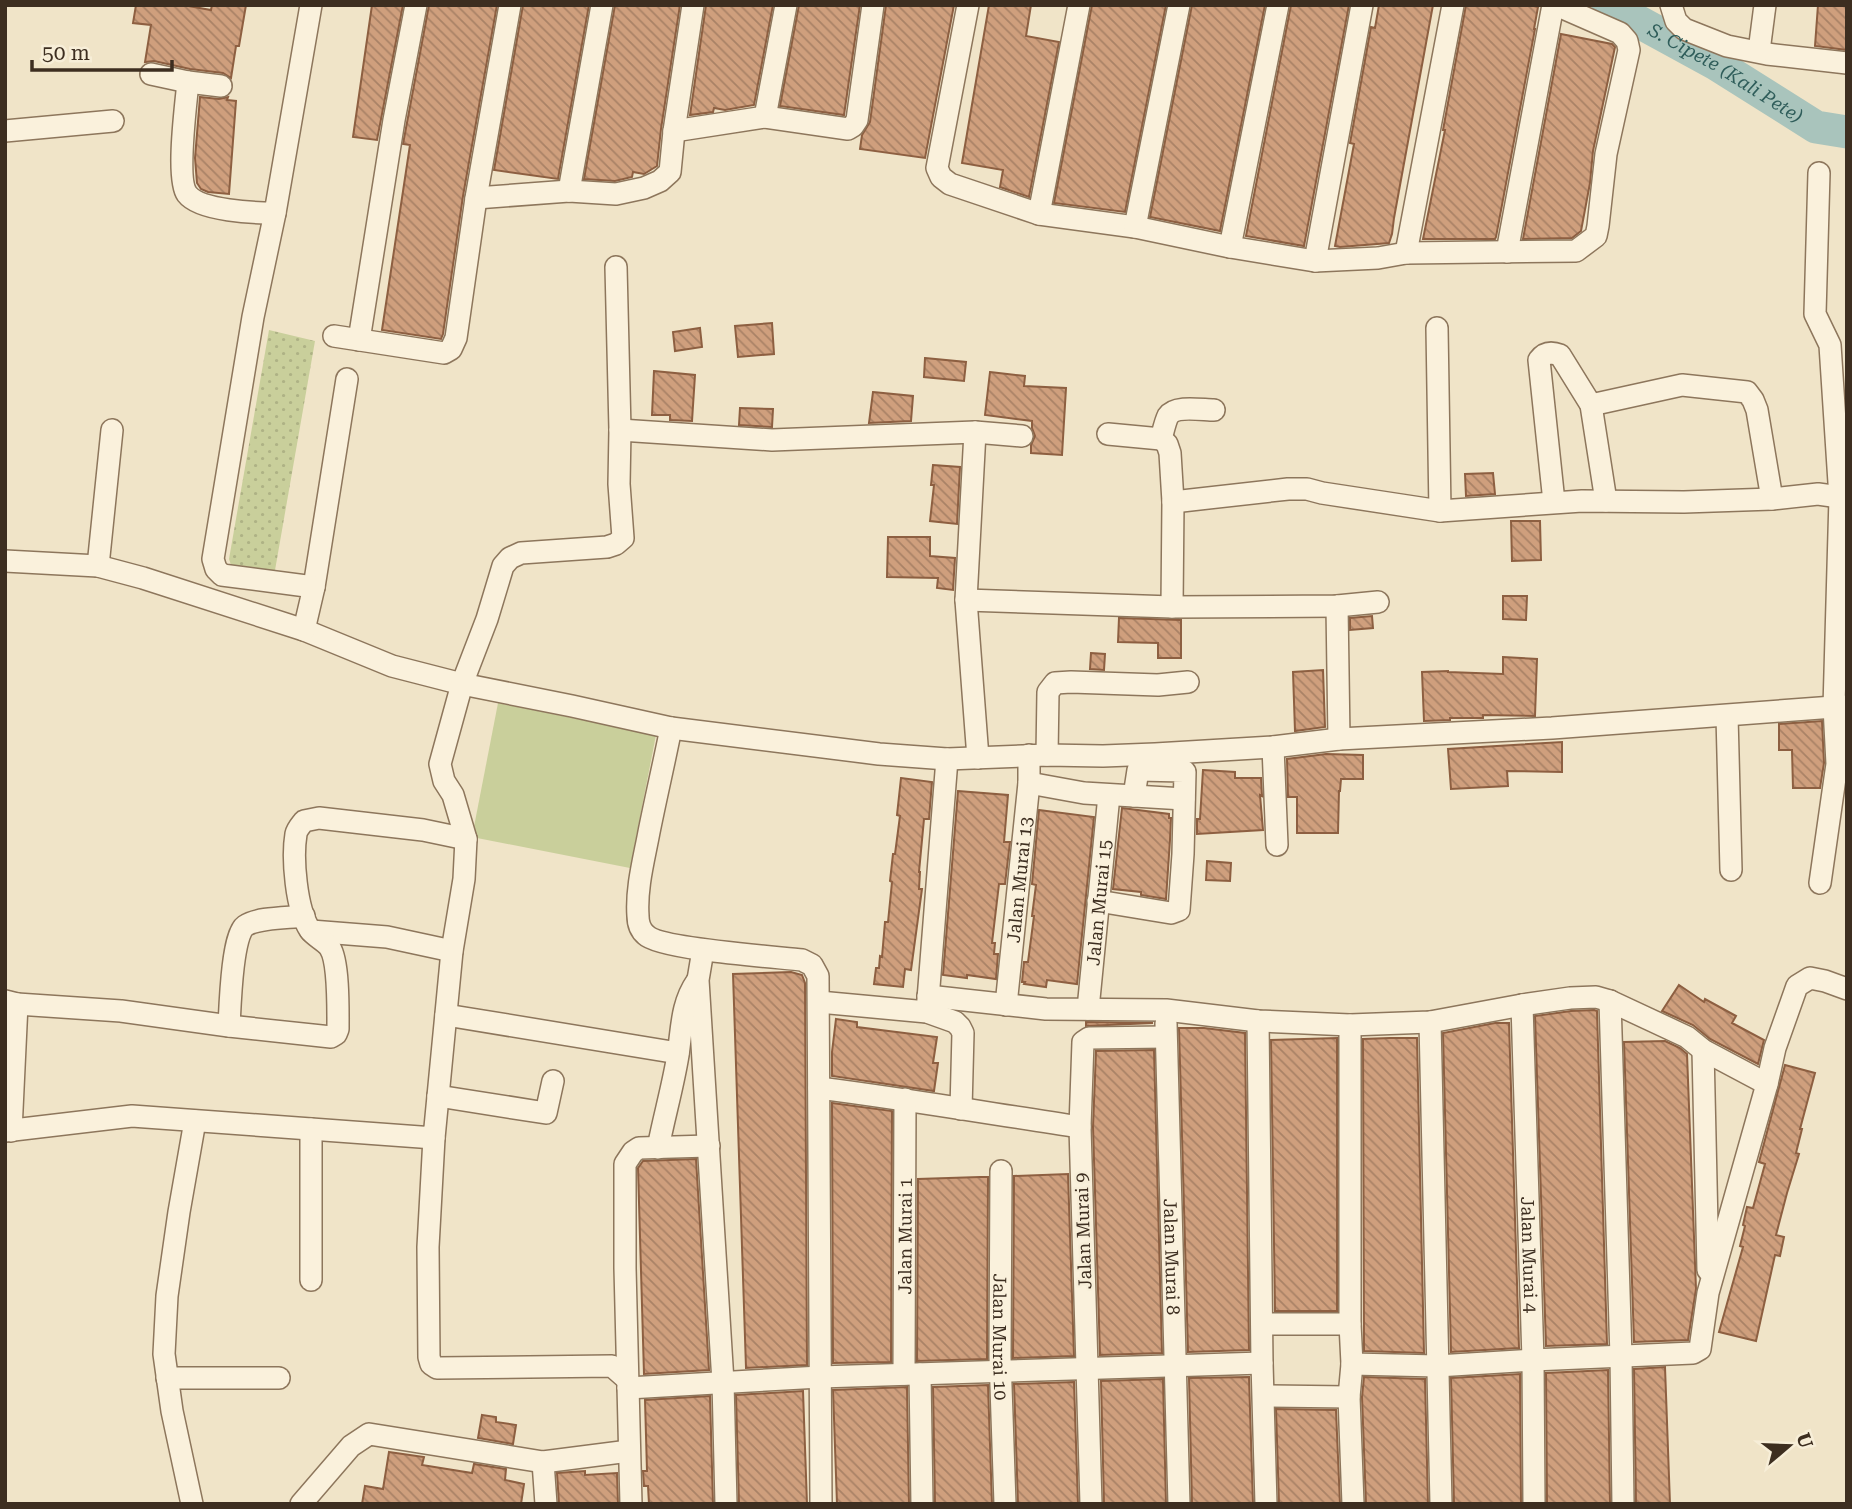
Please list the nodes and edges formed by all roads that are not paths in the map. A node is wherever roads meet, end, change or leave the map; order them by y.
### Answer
1 (311, 5) edge
2 (416, 5) edge
3 (510, 5) edge
4 (602, 5) edge
5 (693, 5) edge
6 (786, 5) edge
7 (873, 5) edge
8 (968, 5) edge
9 (1079, 5) edge
10 (1179, 5) edge
11 (1278, 5) edge
12 (1362, 5) edge
13 (1453, 5) edge
14 (1554, 5) edge
15 (1671, 5) edge
16 (1765, 5) edge
17 (1759, 51) junction
18 (1847, 63) edge
19 (150, 74) dead end
20 (188, 82) junction
21 (221, 86) dead end
22 (765, 117) junction
23 (113, 121) dead end
24 (5, 131) edge
25 (674, 131) junction
26 (1819, 173) dead end
27 (569, 191) junction
28 (476, 198) junction
29 (275, 213) junction
30 (1039, 214) junction
31 (1135, 227) junction
32 (1230, 247) junction
33 (1507, 252) junction
34 (1406, 253) junction
35 (1315, 261) junction
36 (616, 267) dead end
37 (1437, 328) dead end
38 (334, 336) dead end
39 (359, 340) junction
40 (347, 379) dead end
41 (1591, 405) junction
42 (1214, 410) dead end
43 (112, 430) dead end
44 (620, 430) junction
45 (975, 432) junction
46 (1108, 434) dead end
47 (1022, 436) dead end
48 (1161, 439) junction
49 (1843, 498) edge
50 (1772, 499) junction
51 (1606, 501) junction
52 (1173, 502) junction
53 (1554, 502) junction
54 (1440, 511) junction
55 (5, 561) edge
56 (98, 566) junction
57 (314, 587) junction
58 (966, 600) junction
59 (1378, 602) dead end
60 (1337, 606) junction
61 (1172, 607) junction
62 (304, 630) junction
63 (1188, 682) dead end
64 (462, 684) junction
65 (1841, 706) edge
66 (1727, 716) junction
67 (671, 728) junction
68 (1339, 739) junction
69 (1273, 747) junction
70 (1038, 755) junction
71 (978, 758) junction
72 (947, 759) junction
73 (1029, 783) junction
74 (1840, 784) edge
75 (1109, 795) junction
76 (466, 839) junction
77 (1277, 845) dead end
78 (1731, 870) dead end
79 (1820, 883) dead end
80 (1098, 901) junction
81 (307, 924) junction
82 (703, 950) junction
83 (452, 951) junction
84 (698, 979) junction
85 (1847, 989) edge
86 (1610, 1001) junction
87 (11, 1002) edge
88 (819, 1002) junction
89 (928, 1004) junction
90 (1006, 1005) junction
91 (1522, 1005) junction
92 (1088, 1009) junction
93 (1166, 1010) junction
94 (446, 1016) junction
95 (1258, 1021) junction
96 (1430, 1022) junction
97 (1349, 1025) junction
98 (229, 1026) junction
99 (1165, 1037) junction
100 (1703, 1050) junction
101 (678, 1053) junction
102 (553, 1082) dead end
103 (1767, 1084) junction
104 (819, 1088) junction
105 (438, 1096) junction
106 (905, 1099) junction
107 (961, 1109) junction
108 (195, 1121) junction
109 (1080, 1127) junction
110 (311, 1129) junction
111 (8, 1131) edge
112 (434, 1138) junction
113 (709, 1146) junction
114 (658, 1148) junction
115 (1001, 1171) dead end
116 (311, 1280) dead end
117 (1708, 1293) junction
118 (1262, 1324) junction
119 (1350, 1324) junction
120 (1621, 1357) junction
121 (1532, 1360) junction
122 (1262, 1363) junction
123 (1352, 1364) junction
124 (1175, 1366) junction
125 (1437, 1366) junction
126 (1087, 1370) junction
127 (1000, 1371) junction
128 (912, 1374) junction
129 (820, 1377) junction
130 (167, 1378) junction
131 (279, 1378) dead end
132 (723, 1382) junction
133 (628, 1384) junction
134 (1264, 1396) junction
135 (1349, 1397) junction
136 (629, 1451) junction
137 (543, 1462) junction
138 (191, 1504) edge
139 (300, 1504) edge
140 (546, 1504) edge
141 (631, 1504) edge
142 (726, 1504) edge
143 (821, 1504) edge
144 (922, 1504) edge
145 (1004, 1504) edge
146 (1091, 1504) edge
147 (1179, 1504) edge
148 (1266, 1504) edge
149 (1353, 1504) edge
150 (1441, 1504) edge
151 (1534, 1504) edge
152 (1623, 1504) edge

1 - 29 street
2 - 39 street
3 - 28 street
4 - 27 street
5 - 25 street
6 - 22 street
7 - 22 street
8 - 30 street
9 - 30 street
10 - 31 street
11 - 32 street
12 - 35 street
13 - 34 street
14 - 33 street
14 - 33 street
15 - 17 street
16 - 17 street
17 - 18 street
19 - 20 street
20 - 21 street
20 - 29 street
22 - 25 street
23 - 24 street
25 - 27 street
26 - 49 street
27 - 28 street
28 - 39 street
29 - 57 street
30 - 31 street
31 - 32 street
32 - 35 street
33 - 34 street
34 - 35 street
36 - 44 street
37 - 54 street
38 - 39 street
40 - 57 street
41 - 50 street
41 - 51 street
41 - 53 street
42 - 48 street
43 - 56 street
44 - 45 street
44 - 64 street
45 - 47 street
45 - 58 street
46 - 48 street
48 - 52 street
49 - 50 street
49 - 65 street
50 - 51 street
51 - 53 street
52 - 54 street
52 - 61 street
53 - 54 street
55 - 56 street
56 - 62 street
57 - 62 street
58 - 61 street
58 - 71 street
59 - 60 street
60 - 61 street
60 - 68 street
62 - 64 street
63 - 70 street, Jalan Murai 13
64 - 67 street
64 - 76 street
65 - 66 street
65 - 74 street
66 - 68 street
66 - 78 street
67 - 72 street
67 - 82 street
68 - 69 street
69 - 70 street
69 - 77 street
70 - 71 street
70 - 73 street, Jalan Murai 13
71 - 72 street
72 - 89 street
73 - 75 street
73 - 90 street, Jalan Murai 13
74 - 79 street
75 - 80 street, Jalan Murai 15
75 - 80 street
76 - 81 street
76 - 83 street
80 - 92 street, Jalan Murai 15
81 - 83 street
81 - 98 street
81 - 98 street
82 - 84 street
82 - 88 street
83 - 94 street
84 - 101 street
84 - 113 street
85 - 103 street
86 - 91 street
86 - 100 street
86 - 120 street
87 - 98 street
87 - 111 street
88 - 89 street
88 - 104 street
89 - 90 street
89 - 107 street
90 - 92 street
91 - 96 street
91 - 121 street, Jalan Murai 4
92 - 93 street
93 - 95 street
93 - 99 street, Jalan Murai 8
94 - 101 street
94 - 105 street
95 - 97 street
95 - 118 street
96 - 97 street
96 - 125 street
97 - 119 street
99 - 109 street, Jalan Murai 9
99 - 124 street, Jalan Murai 8
100 - 103 street
100 - 117 street
101 - 114 street
102 - 105 street
103 - 117 street
104 - 106 street
104 - 129 street
105 - 112 street
106 - 107 street
106 - 128 street, Jalan Murai 1
107 - 109 street
108 - 110 street
108 - 111 street
108 - 130 street
109 - 126 street, Jalan Murai 9
110 - 112 street
110 - 116 street
112 - 133 street
113 - 114 street
113 - 132 street
114 - 133 street
115 - 127 street, Jalan Murai 10
117 - 120 street
118 - 119 street
118 - 122 street
119 - 123 street
120 - 121 street
120 - 152 street
121 - 125 street
121 - 151 street, Jalan Murai 4
122 - 124 street
122 - 134 street
123 - 125 street
123 - 135 street
124 - 126 street
124 - 147 street, Jalan Murai 8
125 - 150 street
126 - 127 street
126 - 146 street, Jalan Murai 9
127 - 128 street
127 - 145 street, Jalan Murai 10
128 - 129 street
128 - 144 street, Jalan Murai 1
129 - 132 street
129 - 143 street
130 - 131 street
130 - 138 street
132 - 133 street
132 - 142 street
133 - 136 street
134 - 135 street
134 - 148 street
135 - 149 street
136 - 137 street
136 - 141 street
137 - 139 street
137 - 140 street

